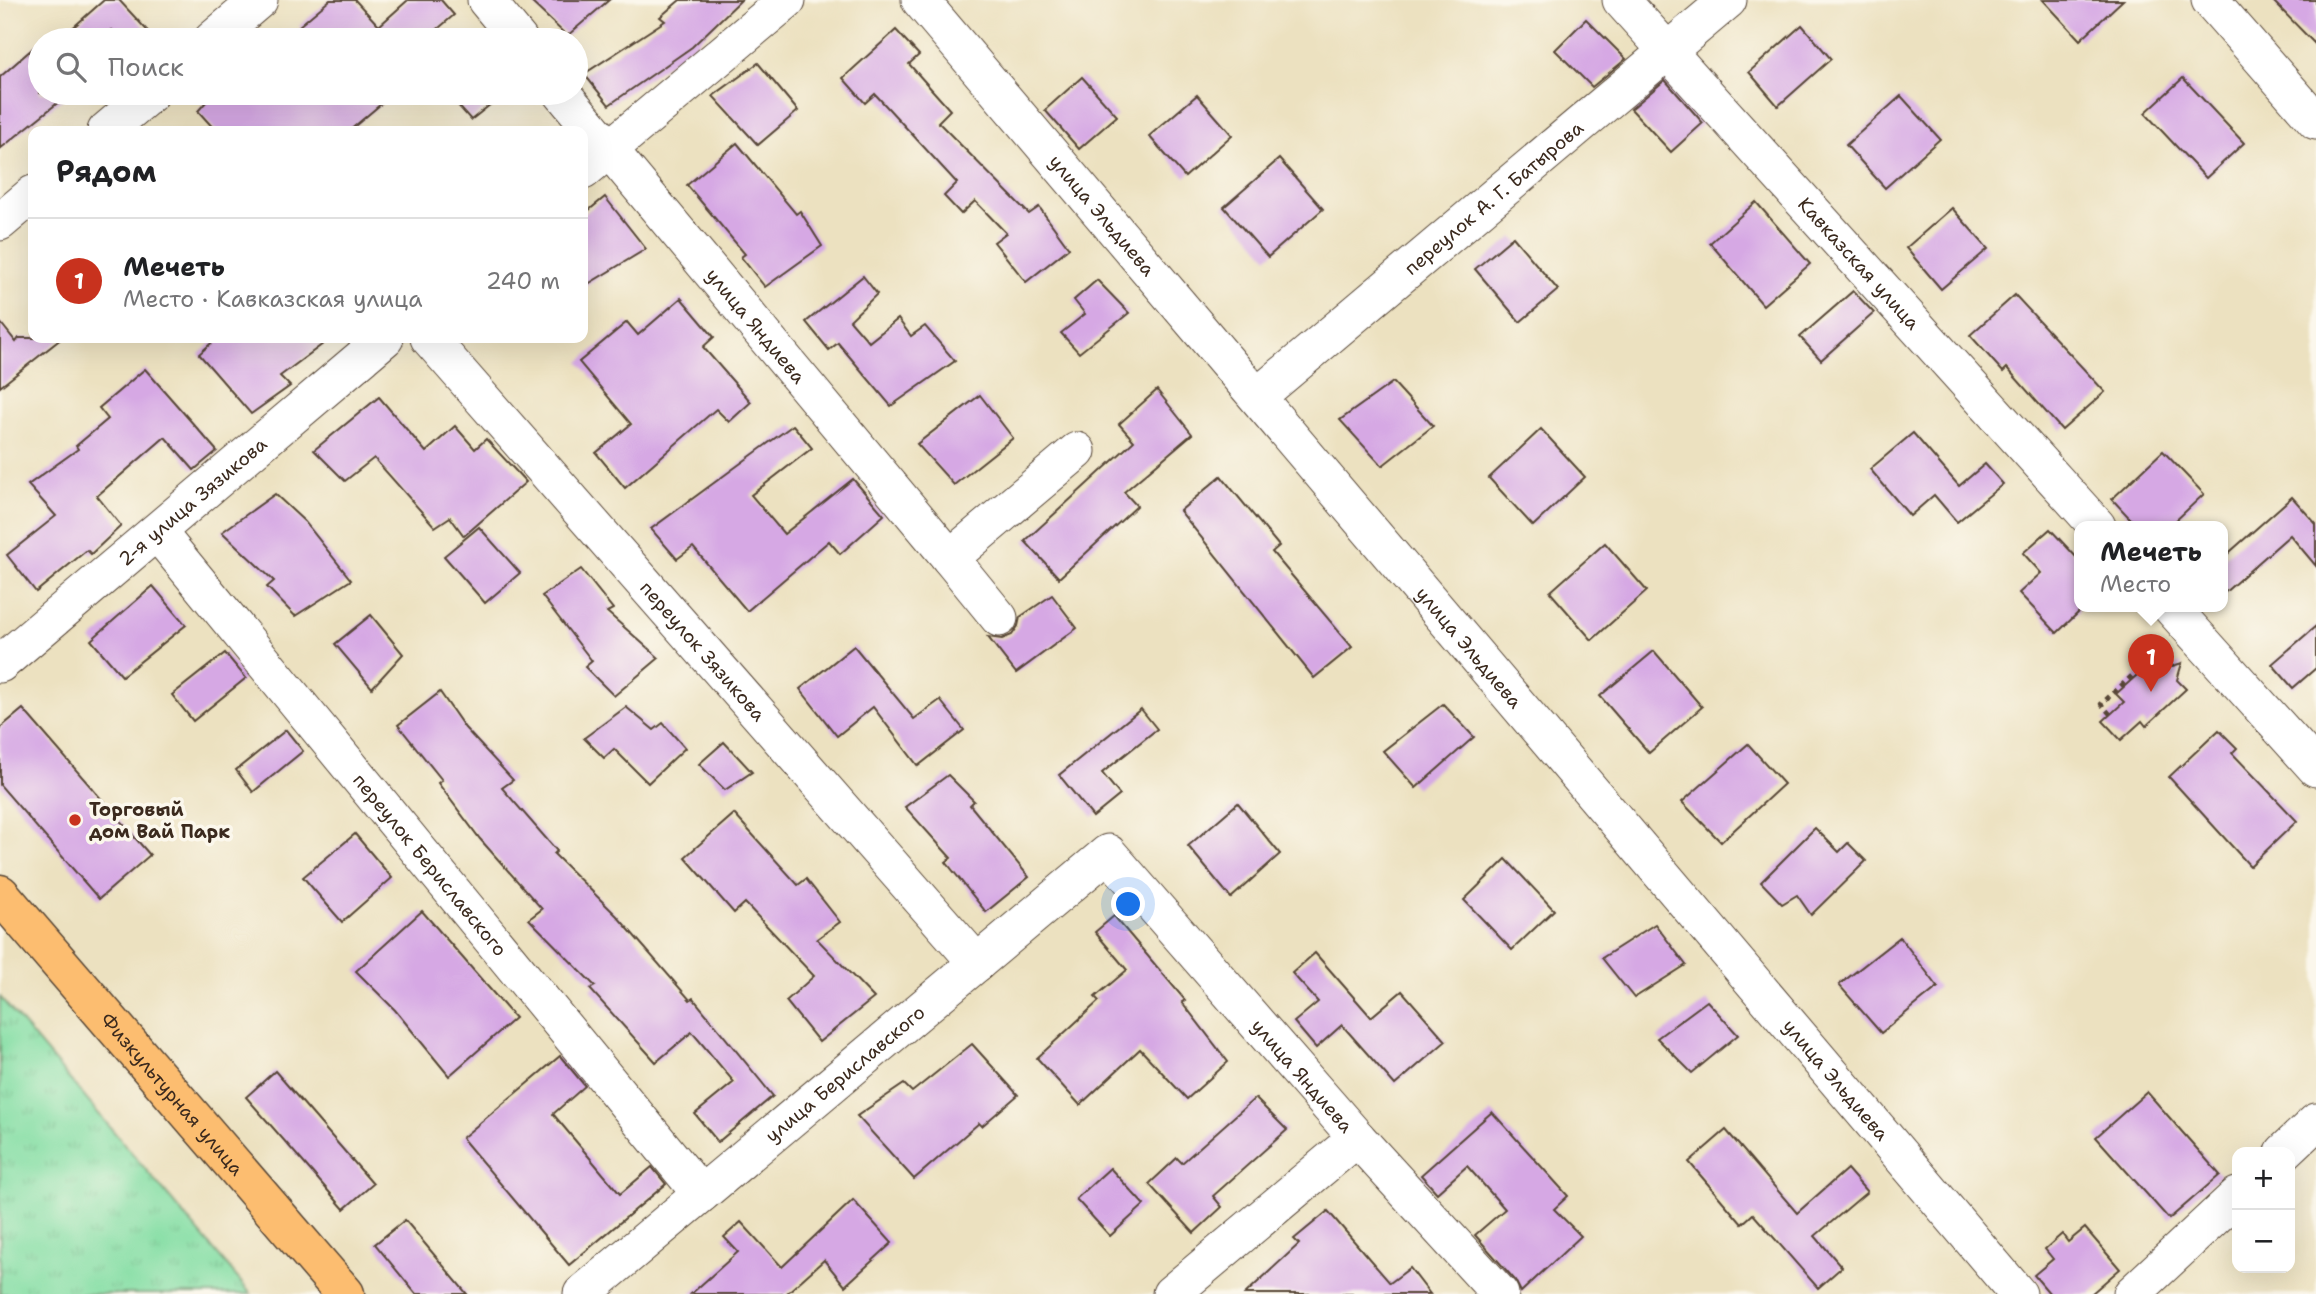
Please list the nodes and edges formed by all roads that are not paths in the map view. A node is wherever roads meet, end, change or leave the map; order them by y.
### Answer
1 (259, 0) edge
2 (486, 0) edge
3 (787, 0) edge
4 (919, 0) edge
5 (1621, 0) edge
6 (1728, 0) edge
7 (2210, 0) edge
8 (226, 28) edge
9 (509, 28) edge
10 (1666, 50) junction
11 (137, 105) edge
12 (568, 105) edge
13 (2316, 121) edge
14 (112, 126) edge
15 (578, 126) edge
16 (595, 160) edge
17 (28, 198) edge
18 (0, 222) edge
19 (379, 343) edge
20 (433, 343) edge
21 (1258, 396) junction
22 (1077, 451) dead end
23 (2092, 521) edge
24 (158, 533) junction
25 (950, 558) junction
26 (2174, 612) edge
27 (999, 618) dead end
28 (0, 664) edge
29 (2316, 768) edge
30 (1108, 853) joint
31 (0, 894) edge
32 (977, 963) junction
33 (2316, 1122) edge
34 (1357, 1138) junction
35 (2289, 1147) edge
36 (701, 1194) junction
37 (2232, 1201) edge
38 (345, 1294) edge
39 (582, 1294) edge
40 (1171, 1294) edge
41 (1500, 1294) edge
42 (2018, 1294) edge
43 (2132, 1294) edge

1 - 8 street
2 - 9 street
3 - 16 street
4 - 21 street, улица Эльдиева
5 - 10 street, Кавказская улица
6 - 10 street, переулок А. Г. Батырова
7 - 13 street
10 - 21 street, переулок А. Г. Батырова
10 - 23 street, Кавказская улица
11 - 14 street
12 - 15 street, улица Яндиева
16 - 25 street, улица Яндиева
17 - 18 street
19 - 24 street, 2-я улица Зязикова
20 - 32 street, переулок Зязикова
21 - 42 street, улица Эльдиева
22 - 25 street
24 - 28 street, 2-я улица Зязикова
24 - 36 street, переулок Бериславского
25 - 27 street, улица Яндиева
26 - 29 street
30 - 32 street, улица Бериславского
30 - 34 street, улица Яндиева
31 - 38 main road, Физкультурная улица
32 - 36 street, улица Бериславского
33 - 35 street
34 - 40 street
34 - 41 street, улица Яндиева
36 - 39 street, улица Бериславского
37 - 43 street

